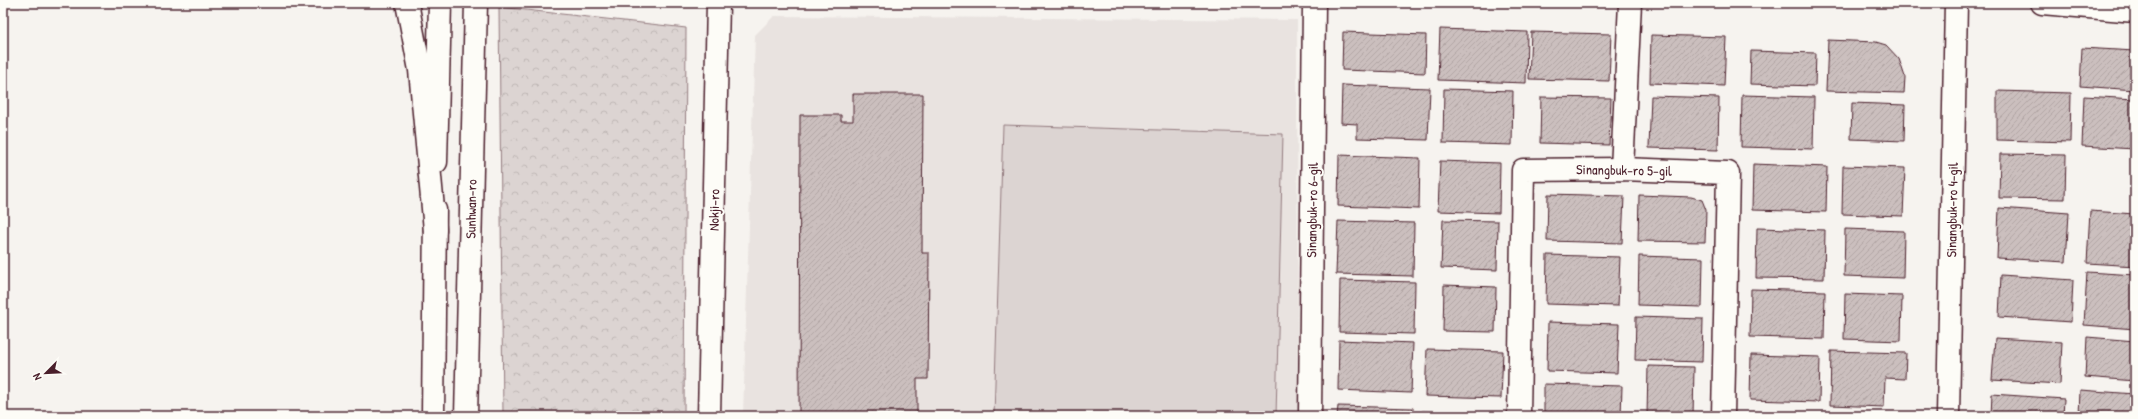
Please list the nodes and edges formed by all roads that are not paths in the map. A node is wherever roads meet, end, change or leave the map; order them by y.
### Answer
1 (408, 3) edge
2 (440, 3) edge
3 (476, 3) edge
4 (718, 3) edge
5 (1314, 3) edge
6 (1630, 3) edge
7 (1956, 3) edge
8 (2042, 3) edge
9 (2135, 11) edge
10 (1622, 169) junction
11 (435, 230) junction
12 (433, 416) edge
13 (466, 416) edge
14 (709, 416) edge
15 (1310, 416) edge
16 (1518, 416) edge
17 (1723, 416) edge
18 (1948, 416) edge

1 - 11 street
2 - 11 street
3 - 13 street, Sunhwan-ro
4 - 14 street, Nokji-ro
5 - 15 street, Sinangbuk-ro 6-gil
6 - 10 street
7 - 18 street, Sinangbuk-ro 4-gil
8 - 9 street
10 - 16 street, Sinangbuk-ro 5-gil
10 - 17 street, Sinangbuk-ro 5-gil
11 - 12 street

